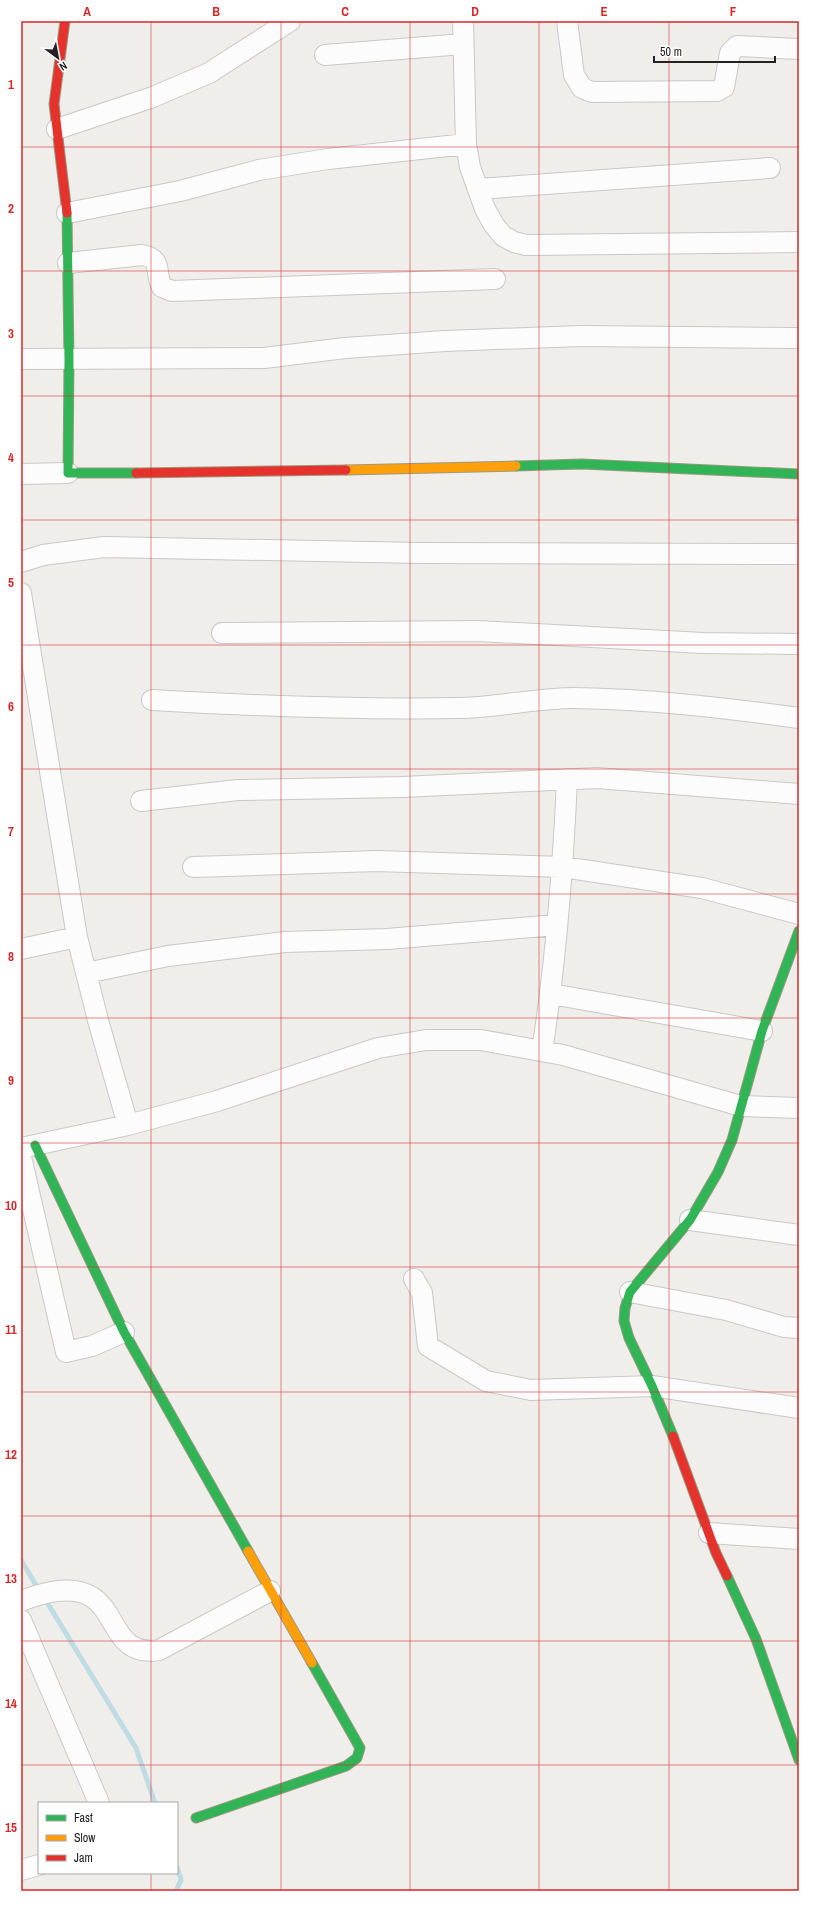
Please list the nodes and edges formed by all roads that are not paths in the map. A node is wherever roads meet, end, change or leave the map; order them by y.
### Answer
1 (66, 21) edge
2 (290, 21) edge
3 (463, 21) edge
4 (568, 21) edge
5 (464, 44) junction
6 (799, 49) edge
7 (325, 55) dead end
8 (57, 129) junction
9 (466, 144) junction
10 (770, 168) dead end
11 (478, 189) junction
12 (67, 213) junction
13 (799, 242) edge
14 (68, 263) junction
15 (495, 279) dead end
16 (799, 338) edge
17 (21, 359) edge
18 (69, 360) junction
19 (68, 473) junction
20 (21, 474) edge
21 (799, 474) edge
22 (799, 554) edge
23 (21, 562) edge
24 (21, 593) edge
25 (222, 633) dead end
26 (799, 644) edge
27 (28, 689) edge
28 (152, 700) dead end
29 (799, 718) edge
30 (567, 779) junction
31 (799, 794) edge
32 (141, 801) dead end
33 (193, 867) dead end
34 (563, 867) junction
35 (799, 914) edge
36 (557, 925) junction
37 (799, 931) edge
38 (77, 937) junction
39 (21, 949) edge
40 (86, 973) junction
41 (551, 994) junction
42 (762, 1030) junction
43 (542, 1051) junction
44 (741, 1106) junction
45 (799, 1108) edge
46 (128, 1125) junction
47 (26, 1150) edge
48 (690, 1220) junction
49 (799, 1235) edge
50 (414, 1279) dead end
51 (630, 1292) junction
52 (799, 1328) edge
53 (124, 1332) junction
54 (652, 1386) junction
55 (799, 1408) edge
56 (709, 1533) junction
57 (799, 1539) edge
58 (270, 1591) junction
59 (27, 1599) edge
60 (21, 1620) edge
61 (799, 1760) edge
62 (99, 1802) edge
63 (196, 1818) dead end
64 (38, 1866) edge
65 (21, 1870) edge

1 - 8 street
2 - 8 street
3 - 5 street
4 - 6 street
5 - 7 street
5 - 9 street
8 - 12 street
9 - 11 street
9 - 12 street
10 - 11 street
11 - 13 street
12 - 14 street
14 - 15 street
14 - 18 street
16 - 18 street
17 - 18 street
18 - 19 street
19 - 20 street
19 - 21 street
22 - 23 street
24 - 27 street
25 - 26 street
27 - 38 street
28 - 29 street
30 - 31 street
30 - 32 street
30 - 34 street
33 - 34 street
34 - 35 street
34 - 36 street
36 - 40 street
36 - 41 street
37 - 42 street
38 - 39 street
38 - 40 street
40 - 46 street
41 - 42 street
41 - 43 street
42 - 44 street
43 - 44 street
43 - 46 street
44 - 45 street
44 - 48 street
46 - 47 street
47 - 53 street
47 - 53 street
48 - 49 street
48 - 51 street
50 - 54 street
51 - 52 street
51 - 54 street
53 - 58 street
54 - 55 street
54 - 56 street
56 - 57 street
56 - 61 street
58 - 59 street
58 - 63 street
60 - 62 street
64 - 65 street

